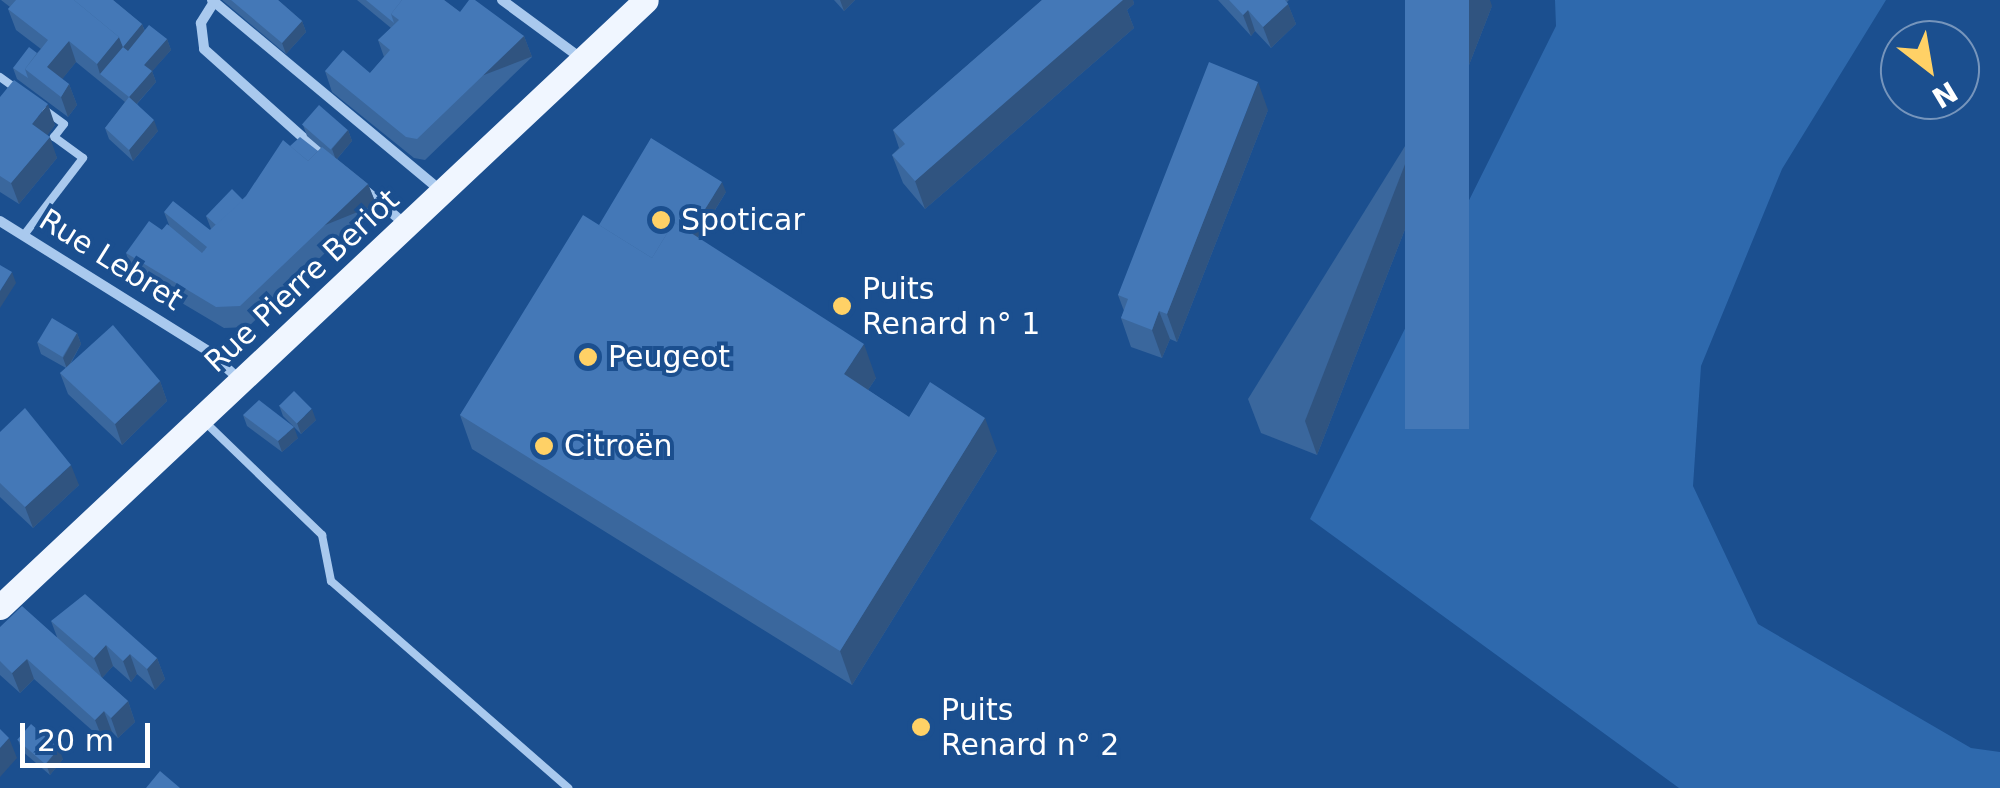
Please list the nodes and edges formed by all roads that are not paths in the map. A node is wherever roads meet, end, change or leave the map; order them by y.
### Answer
1 (502, 0) edge
2 (646, 0) edge
3 (213, 1) edge
4 (583, 60) junction
5 (0, 76) edge
6 (334, 164) edge
7 (349, 177) edge
8 (445, 194) junction
9 (0, 220) edge
10 (409, 227) junction
11 (24, 235) junction
12 (241, 381) junction
13 (202, 418) junction
14 (0, 607) edge
15 (568, 788) edge

1 - 4 street
2 - 4 main road, Rue Pierre Beriot
3 - 6 street
3 - 8 street
4 - 8 main road, Rue Pierre Beriot
5 - 11 lane
7 - 10 street
8 - 10 main road, Rue Pierre Beriot
9 - 11 street, Rue Lebret
10 - 12 main road, Rue Pierre Beriot
11 - 12 street, Rue Lebret
12 - 13 main road, Rue Pierre Beriot
13 - 14 main road, Rue Pierre Beriot
13 - 15 lane

